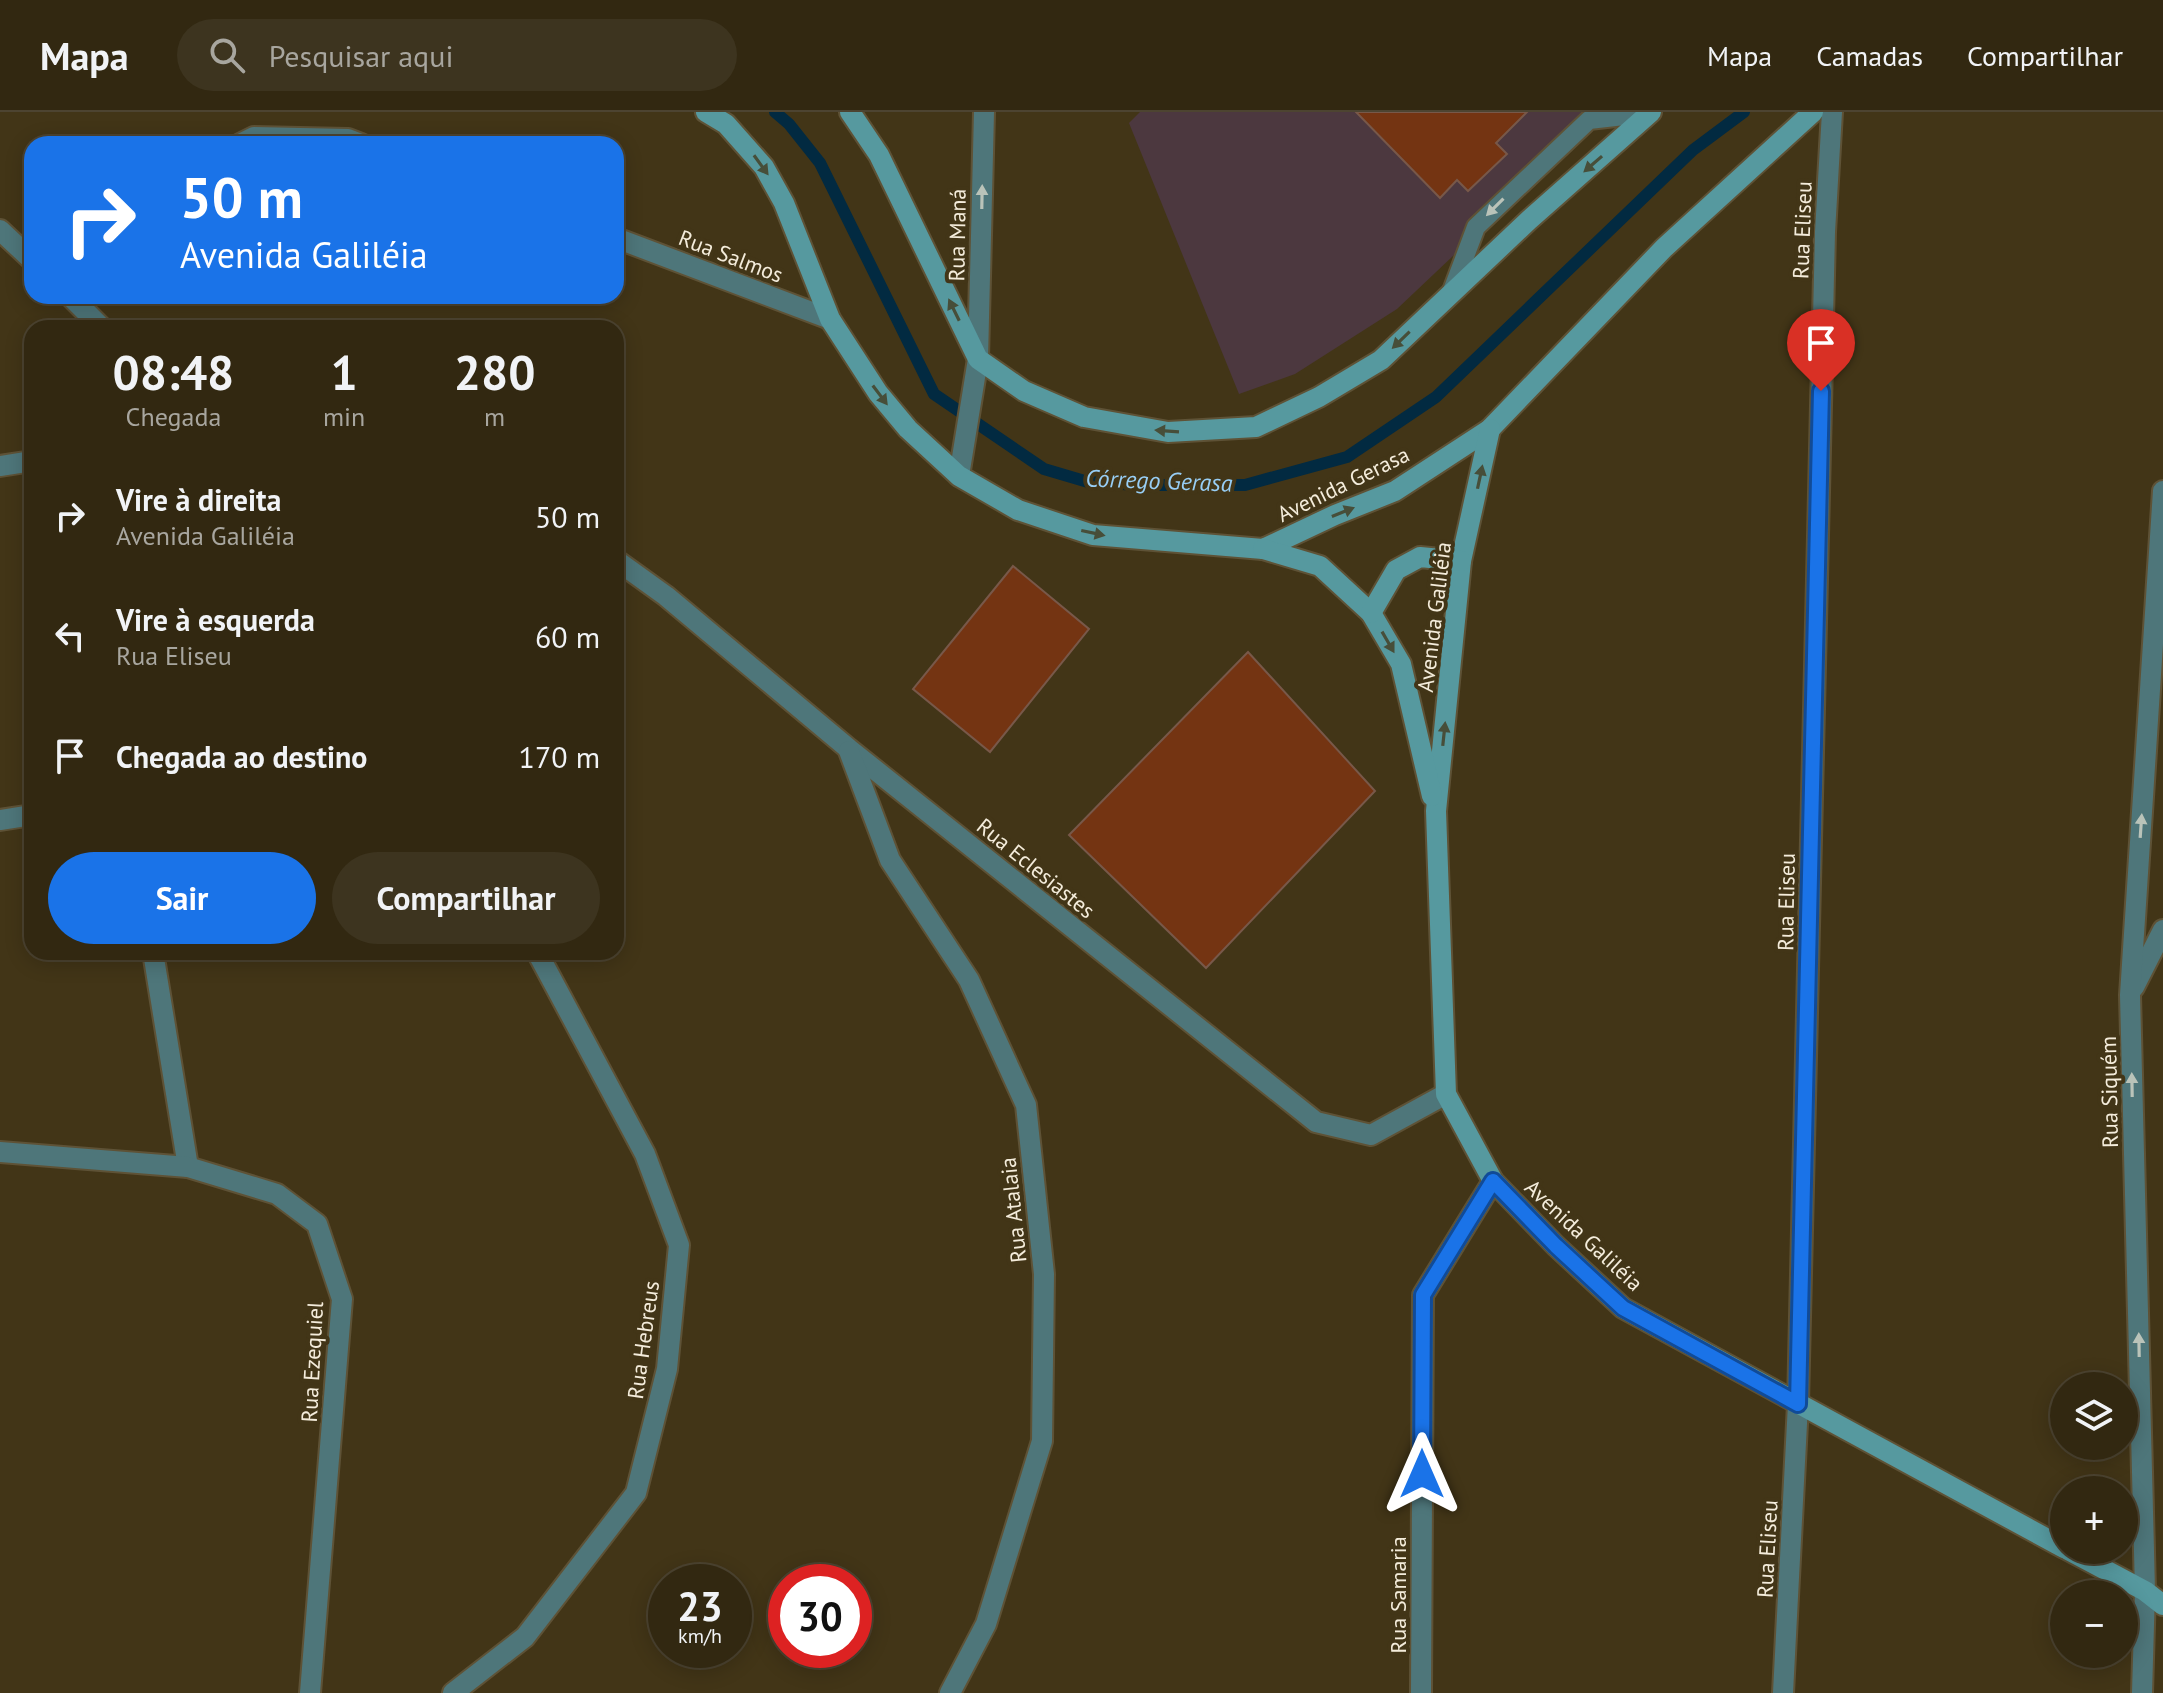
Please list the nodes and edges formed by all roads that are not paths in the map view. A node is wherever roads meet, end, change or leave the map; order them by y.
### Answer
1 (706, 112) edge
2 (850, 112) edge
3 (984, 112) edge
4 (1651, 112) edge
5 (1813, 112) edge
6 (1832, 112) edge
7 (0, 230) edge
8 (624, 241) edge
9 (24, 252) edge
10 (1452, 291) junction
11 (78, 304) edge
12 (830, 319) junction
13 (94, 320) edge
14 (978, 359) junction
15 (1490, 429) junction
16 (24, 462) edge
17 (0, 466) edge
18 (959, 476) junction
19 (2163, 491) edge
20 (1263, 549) junction
21 (1461, 561) junction
22 (624, 566) edge
23 (1371, 613) junction
24 (849, 749) junction
25 (1436, 811) junction
26 (24, 816) edge
27 (0, 820) edge
28 (2163, 930) edge
29 (154, 960) edge
30 (541, 960) edge
31 (2130, 995) junction
32 (1446, 1094) junction
33 (0, 1152) edge
34 (188, 1167) junction
35 (1493, 1181) junction
36 (1798, 1404) junction
37 (2050, 1540) edge
38 (2094, 1564) edge
39 (2145, 1591) junction
40 (2163, 1605) edge
41 (1421, 1652) junction
42 (310, 1693) edge
43 (453, 1693) edge
44 (950, 1693) edge
45 (1405, 1693) edge
46 (1421, 1693) edge
47 (1783, 1693) edge
48 (2142, 1693) edge

1 -> 12 main road, Avenida Gerasa
14 -> 2 main road
14 -> 3 street, Rua Maná
4 -> 10 main road
4 -> 10 lane
5 - 15 main road, Avenida Gerasa
6 - 36 street, Rua Eliseu
7 - 9 street
8 - 12 street, Rua Salmos
10 -> 14 main road
11 - 13 street
12 -> 18 main road, Avenida Gerasa
14 - 18 street
20 -> 15 main road, Avenida Gerasa
21 -> 15 main road, Avenida Galiléia
16 - 17 street
18 -> 20 main road, Avenida Gerasa
31 -> 19 street, Rua Siquém
20 - 23 main road, Avenida Galiléia
21 - 23 main road
25 -> 21 main road, Avenida Galiléia
22 - 24 street, Rua Eclesiastes
23 -> 25 main road, Avenida Galiléia
24 - 32 street, Rua Eclesiastes
24 - 44 street, Rua Atalaia
25 - 32 main road, Avenida Galiléia
26 - 27 street
28 - 31 street
29 - 34 street
30 - 43 street, Rua Hebreus
39 -> 31 street, Rua Siquém
32 - 35 main road, Avenida Galiléia
33 - 34 street, Rua Ezequiel
34 - 42 street, Rua Ezequiel
35 - 36 main road, Avenida Galiléia
35 - 41 street, Rua Samaria
36 - 37 main road, Avenida Galiléia
36 - 47 street, Rua Eliseu
38 - 39 main road, Avenida Galiléia
39 - 40 main road, Avenida Galiléia
39 - 48 street, Rua Siquém
41 - 45 street
41 - 46 street, Rua Samaria

